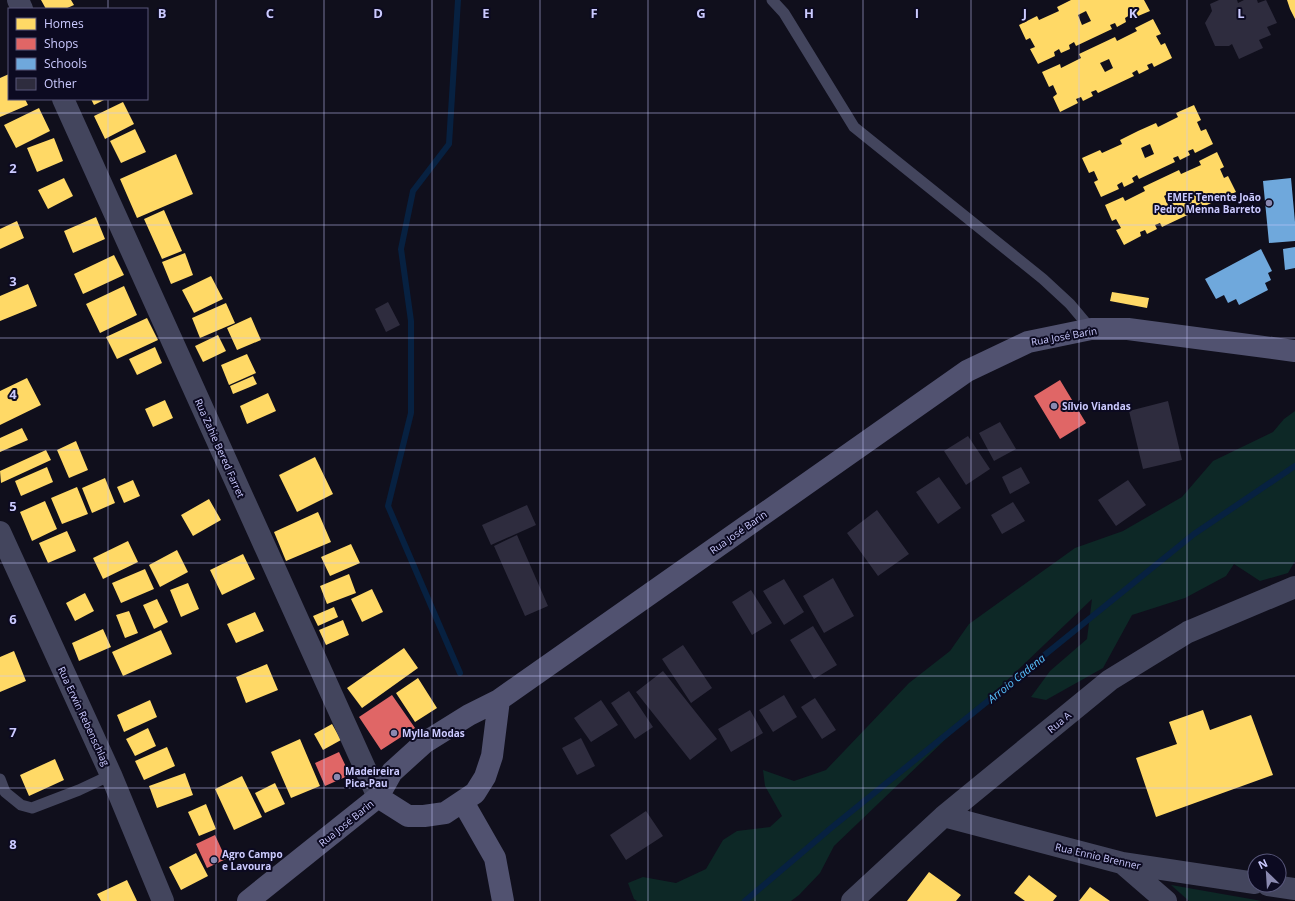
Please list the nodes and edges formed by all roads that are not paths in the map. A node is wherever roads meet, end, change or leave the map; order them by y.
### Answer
1 (772, 0) edge
2 (63, 100) edge
3 (1091, 329) junction
4 (1295, 350) edge
5 (0, 532) edge
6 (1295, 587) edge
7 (499, 700) junction
8 (111, 775) junction
9 (0, 779) edge
10 (378, 797) junction
11 (463, 802) junction
12 (944, 816) junction
13 (1122, 863) junction
14 (1247, 882) edge
15 (163, 901) edge
16 (248, 901) edge
17 (503, 901) edge
18 (852, 901) edge
19 (1166, 901) edge

1 - 3 lane
2 - 10 street, Rua Zahie Bered Farret
3 - 4 main road, Rua José Barin
3 - 7 main road, Rua José Barin
5 - 8 street, Rua Erwin Rebenschlag
6 - 12 street, Rua A
7 - 10 main road, Rua José Barin
7 - 11 main road
8 - 9 lane
8 - 15 street, Rua Erwin Rebenschlag
10 - 11 main road
10 - 16 main road, Rua José Barin
11 - 17 main road
12 - 13 street, Rua Ennio Brenner
12 - 18 street, Rua A
13 - 14 street, Rua Ennio Brenner
13 - 19 street

